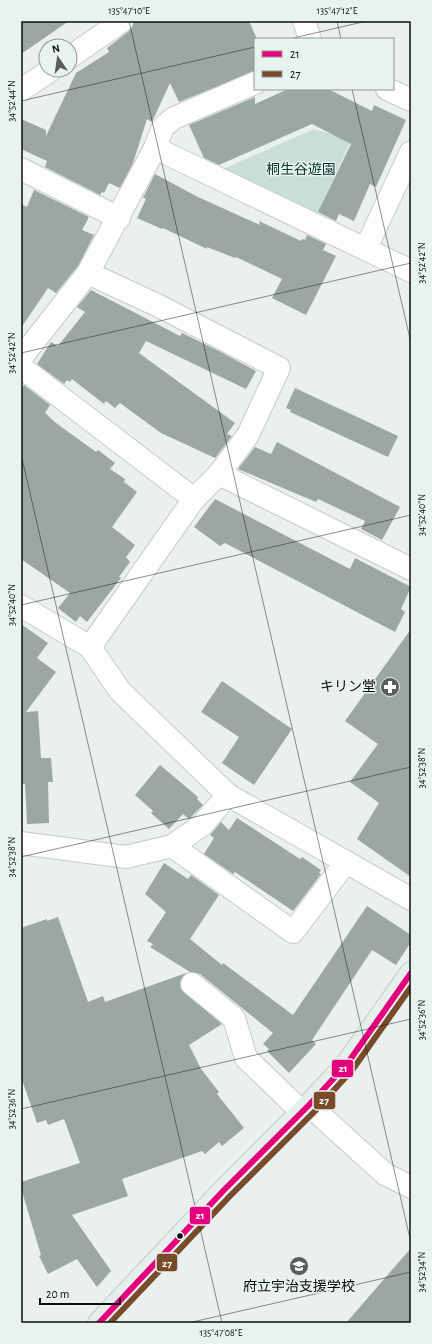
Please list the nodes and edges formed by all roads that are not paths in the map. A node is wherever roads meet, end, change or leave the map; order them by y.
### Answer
1 (122, 21) edge
2 (304, 21) edge
3 (310, 38) edge
4 (78, 51) edge
5 (39, 78) edge
6 (254, 83) edge
7 (21, 90) edge
8 (389, 90) edge
9 (411, 100) edge
10 (155, 148) junction
11 (411, 152) edge
12 (21, 169) edge
13 (119, 218) junction
14 (366, 248) junction
15 (411, 271) edge
16 (88, 273) junction
17 (21, 358) edge
18 (21, 367) edge
19 (219, 474) junction
20 (194, 499) junction
21 (411, 569) edge
22 (21, 606) edge
23 (90, 647) junction
24 (228, 795) junction
25 (21, 843) edge
26 (172, 846) junction
27 (346, 862) junction
28 (411, 899) edge
29 (411, 973) edge
30 (192, 984) dead end
31 (306, 1109) junction
32 (411, 1187) edge
33 (99, 1323) edge

1 - 4 street
2 - 3 street
5 - 7 street
6 - 10 street
8 - 9 street
10 - 13 street
10 - 14 street
11 - 14 street
12 - 13 street
13 - 16 street
14 - 15 street
16 - 17 street
16 - 19 street
18 - 20 street
19 - 20 street
19 - 21 street
20 - 23 street
22 - 23 street
23 - 24 street
24 - 26 street
24 - 27 street
25 - 26 street
26 - 27 street
27 - 28 street
29 - 31 main road
30 - 31 street
31 - 32 street
31 - 33 main road

